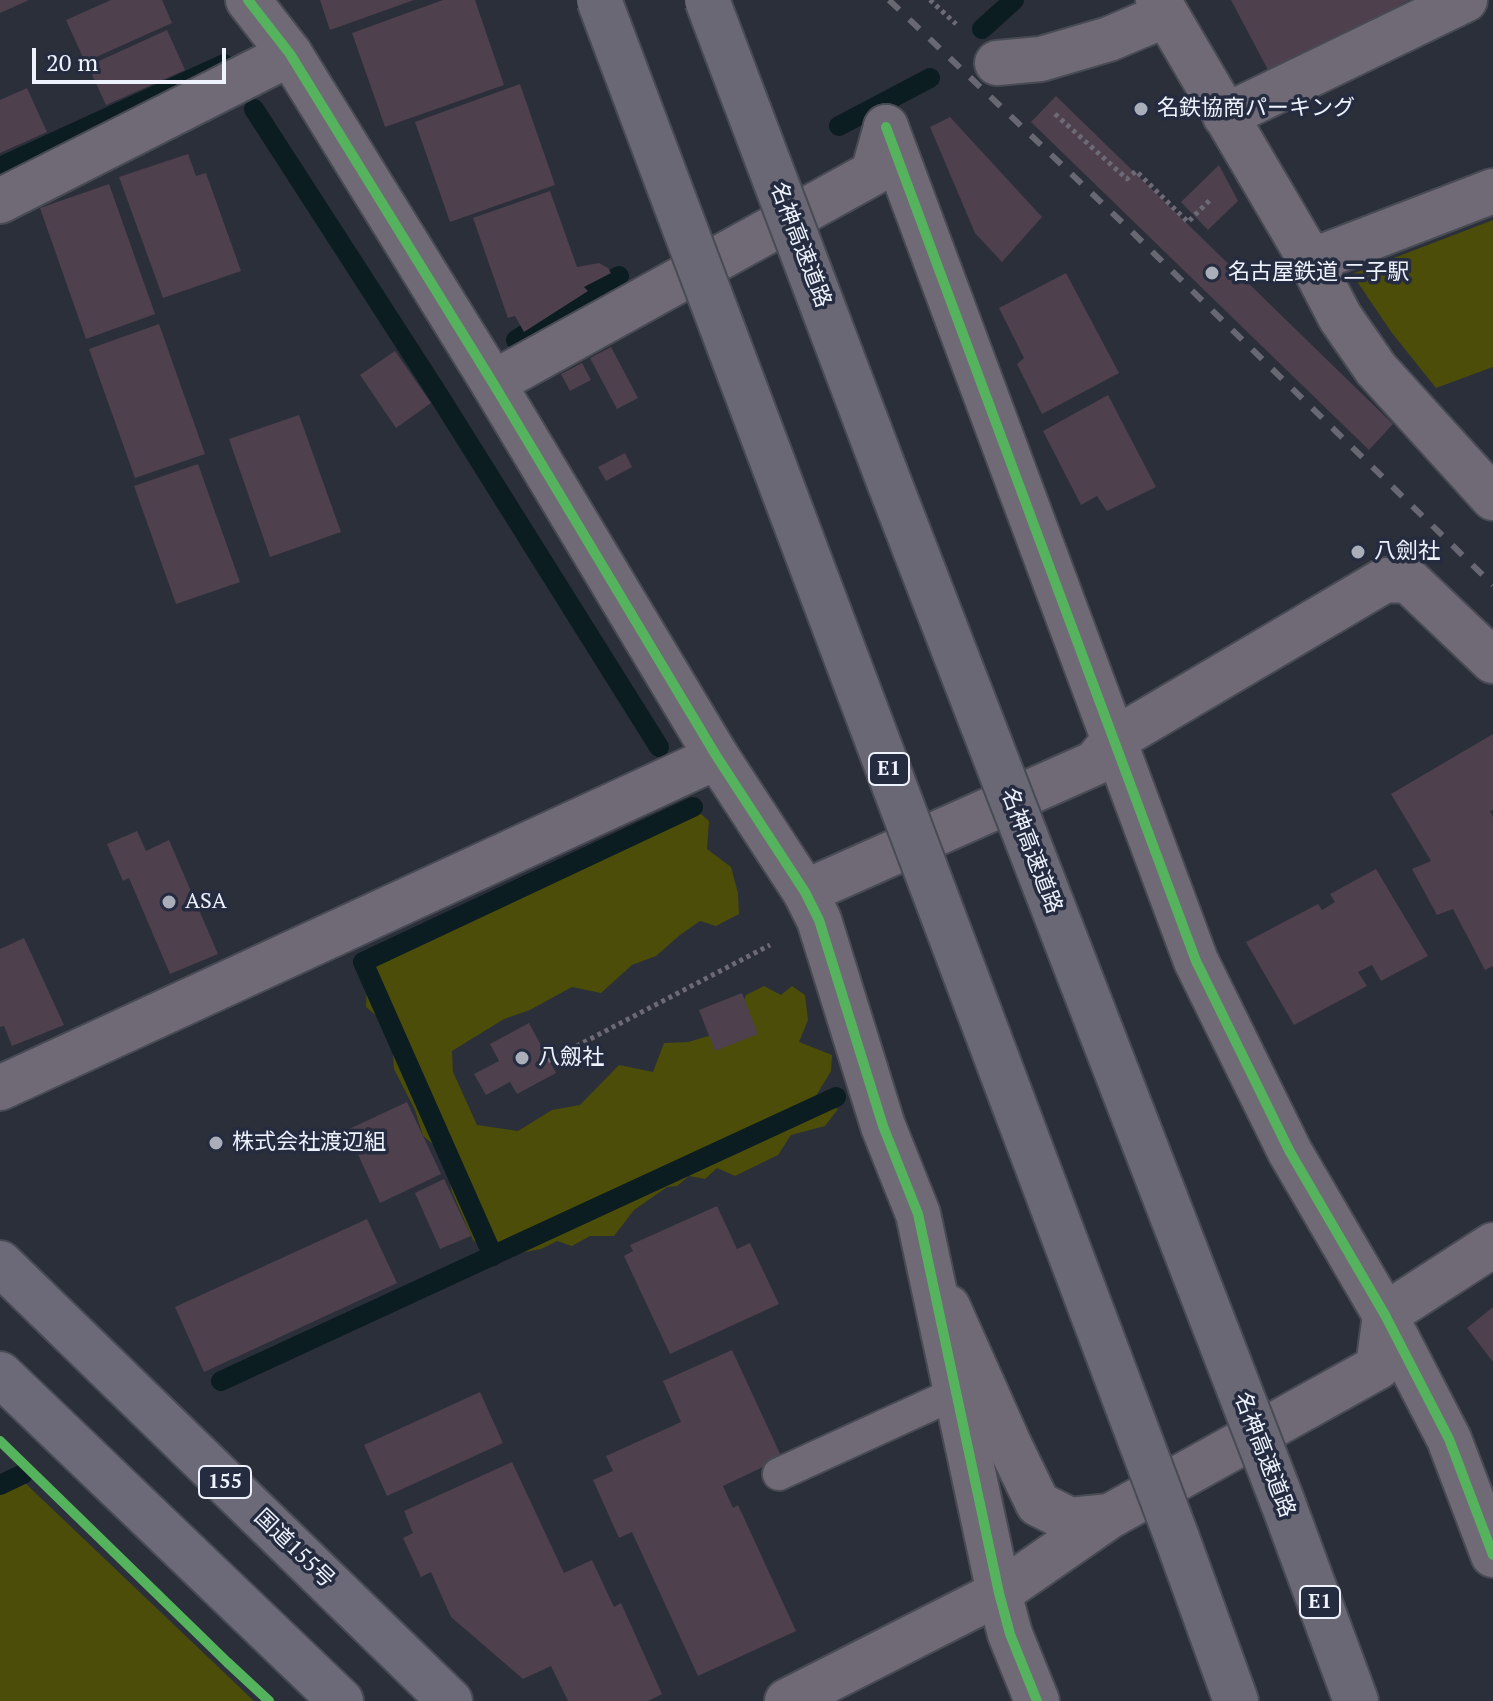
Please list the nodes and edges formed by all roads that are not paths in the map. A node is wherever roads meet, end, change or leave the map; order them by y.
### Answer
1 (248, 0) edge
2 (599, 0) edge
3 (707, 0) edge
4 (1465, 0) edge
5 (1162, 8) edge
6 (290, 54) junction
7 (997, 63) road end
8 (1225, 116) junction
9 (1493, 191) edge
10 (0, 201) edge
11 (1311, 261) junction
12 (493, 383) junction
13 (1493, 498) edge
14 (1493, 661) edge
15 (1114, 740) junction
16 (717, 757) junction
17 (812, 906) junction
18 (0, 1088) edge
19 (1493, 1245) edge
20 (928, 1261) junction
21 (0, 1263) edge
22 (1385, 1315) junction
23 (0, 1374) edge
24 (956, 1393) junction
25 (779, 1474) dead end
26 (1110, 1516) junction
27 (1493, 1555) edge
28 (999, 1593) junction
29 (341, 1701) edge
30 (450, 1701) edge
31 (787, 1701) edge
32 (1037, 1701) edge
33 (1236, 1701) edge
34 (1356, 1701) edge

1 - 6 street
2 - 33 highway, E1, bridge
3 - 34 highway, 名神高速道路 / E1, bridge
4 - 8 street
5 - 7 street
5 - 8 street
6 - 10 street
6 - 12 street
8 - 11 street
9 - 11 street
11 - 13 street
12 - 15 street
12 - 16 street
14 - 15 street
15 - 17 street
15 - 22 street
16 - 17 street
16 - 18 street
17 - 20 street
19 - 22 street
20 - 24 street
20 - 26 street
21 - 30 highway, 国道155号 / 155
22 - 26 street
22 - 27 street
23 - 29 highway
24 - 25 lane
24 - 28 street
26 - 28 street
28 - 31 street
28 - 32 street

